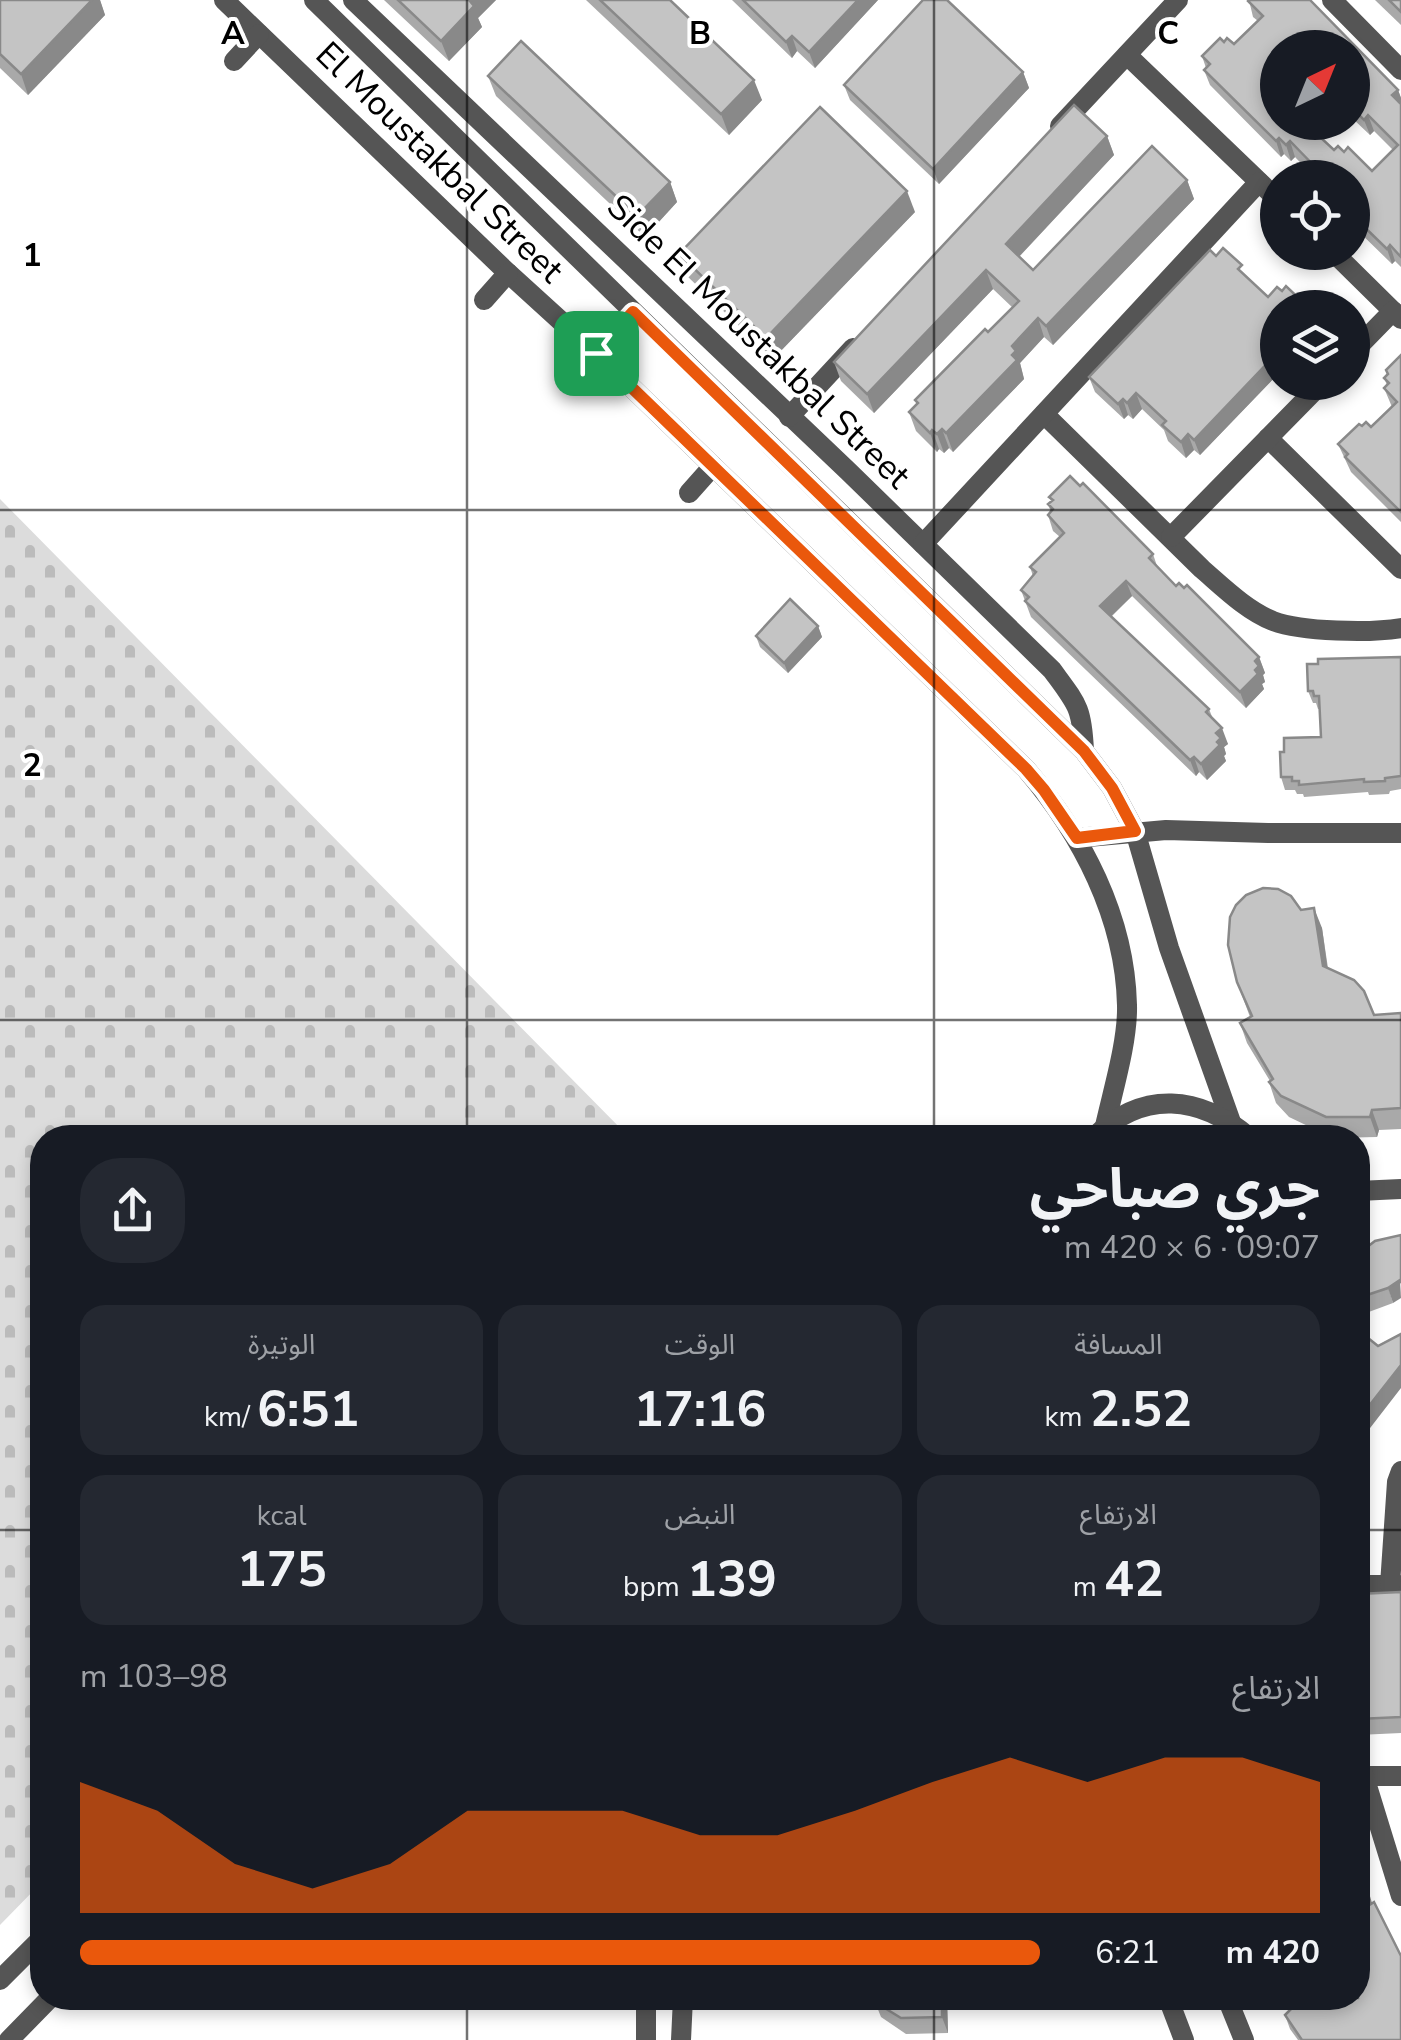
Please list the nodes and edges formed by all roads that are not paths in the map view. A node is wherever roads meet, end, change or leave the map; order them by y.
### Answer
1 (224, 0) edge
2 (314, 0) edge
3 (352, 0) edge
4 (1178, 0) edge
5 (1332, 0) edge
6 (259, 34) junction
7 (1127, 55) junction
8 (234, 61) dead end
9 (1401, 70) edge
10 (1041, 147) edge
11 (1259, 182) joint
12 (1351, 270) edge
13 (508, 273) junction
14 (484, 300) dead end
15 (633, 312) junction
16 (1397, 315) edge
17 (863, 337) edge
18 (1370, 338) edge
19 (596, 353) junction
20 (1305, 400) edge
21 (1044, 414) junction
22 (789, 417) junction
23 (1268, 438) junction
24 (713, 466) junction
25 (689, 493) dead end
26 (1171, 537) junction
27 (923, 544) junction
28 (1401, 569) edge
29 (1401, 628) edge
30 (1084, 751) junction
31 (1135, 831) junction
32 (1401, 833) edge
33 (1077, 838) junction
34 (1231, 1122) junction
35 (1101, 1125) edge
36 (1109, 1125) edge
37 (1235, 1125) edge
38 (1401, 1189) edge
39 (1370, 1191) edge
40 (1401, 1471) edge
41 (1395, 1585) edge
42 (1370, 1586) edge
43 (1370, 1776) edge
44 (1401, 1776) edge
45 (1370, 1803) edge
46 (1401, 1896) edge
47 (30, 1950) edge
48 (0, 1980) edge
49 (38, 2010) edge
50 (646, 2010) edge
51 (682, 2010) edge
52 (1173, 2010) edge
53 (1232, 2010) edge
54 (9, 2040) edge
55 (646, 2040) edge
56 (681, 2040) edge
57 (1184, 2040) edge
58 (1244, 2040) edge

1 - 6 street, El Moustakbal Street
2 - 15 street, El Moustakbal Street
3 - 22 street, Side El Moustakbal Street
4 - 7 street
5 - 9 street
6 - 8 street
6 - 13 street, El Moustakbal Street
7 - 10 street
7 - 11 street
11 - 21 street
12 - 16 street
13 - 14 street
13 - 19 street, El Moustakbal Street
15 - 19 street
15 - 30 street, El Moustakbal Street
16 - 18 street
17 - 22 street
19 - 24 street, El Moustakbal Street
20 - 23 street
21 - 26 street
21 - 27 street
22 - 27 street, Side El Moustakbal Street
23 - 26 street
23 - 28 street
24 - 25 street
24 - 33 street, El Moustakbal Street
26 - 29 street
27 - 30 street, Side El Moustakbal Street
30 - 31 street, El Moustakbal Street
31 - 32 street
31 - 33 street
31 - 34 street, El Moustakbal Street
33 - 35 street, El Moustakbal Street
34 - 36 street
34 - 37 street
38 - 39 street
40 - 41 street
41 - 42 street
43 - 44 street
45 - 46 street
47 - 48 street
49 - 54 street
50 - 55 street
51 - 56 street
52 - 57 street
53 - 58 street

